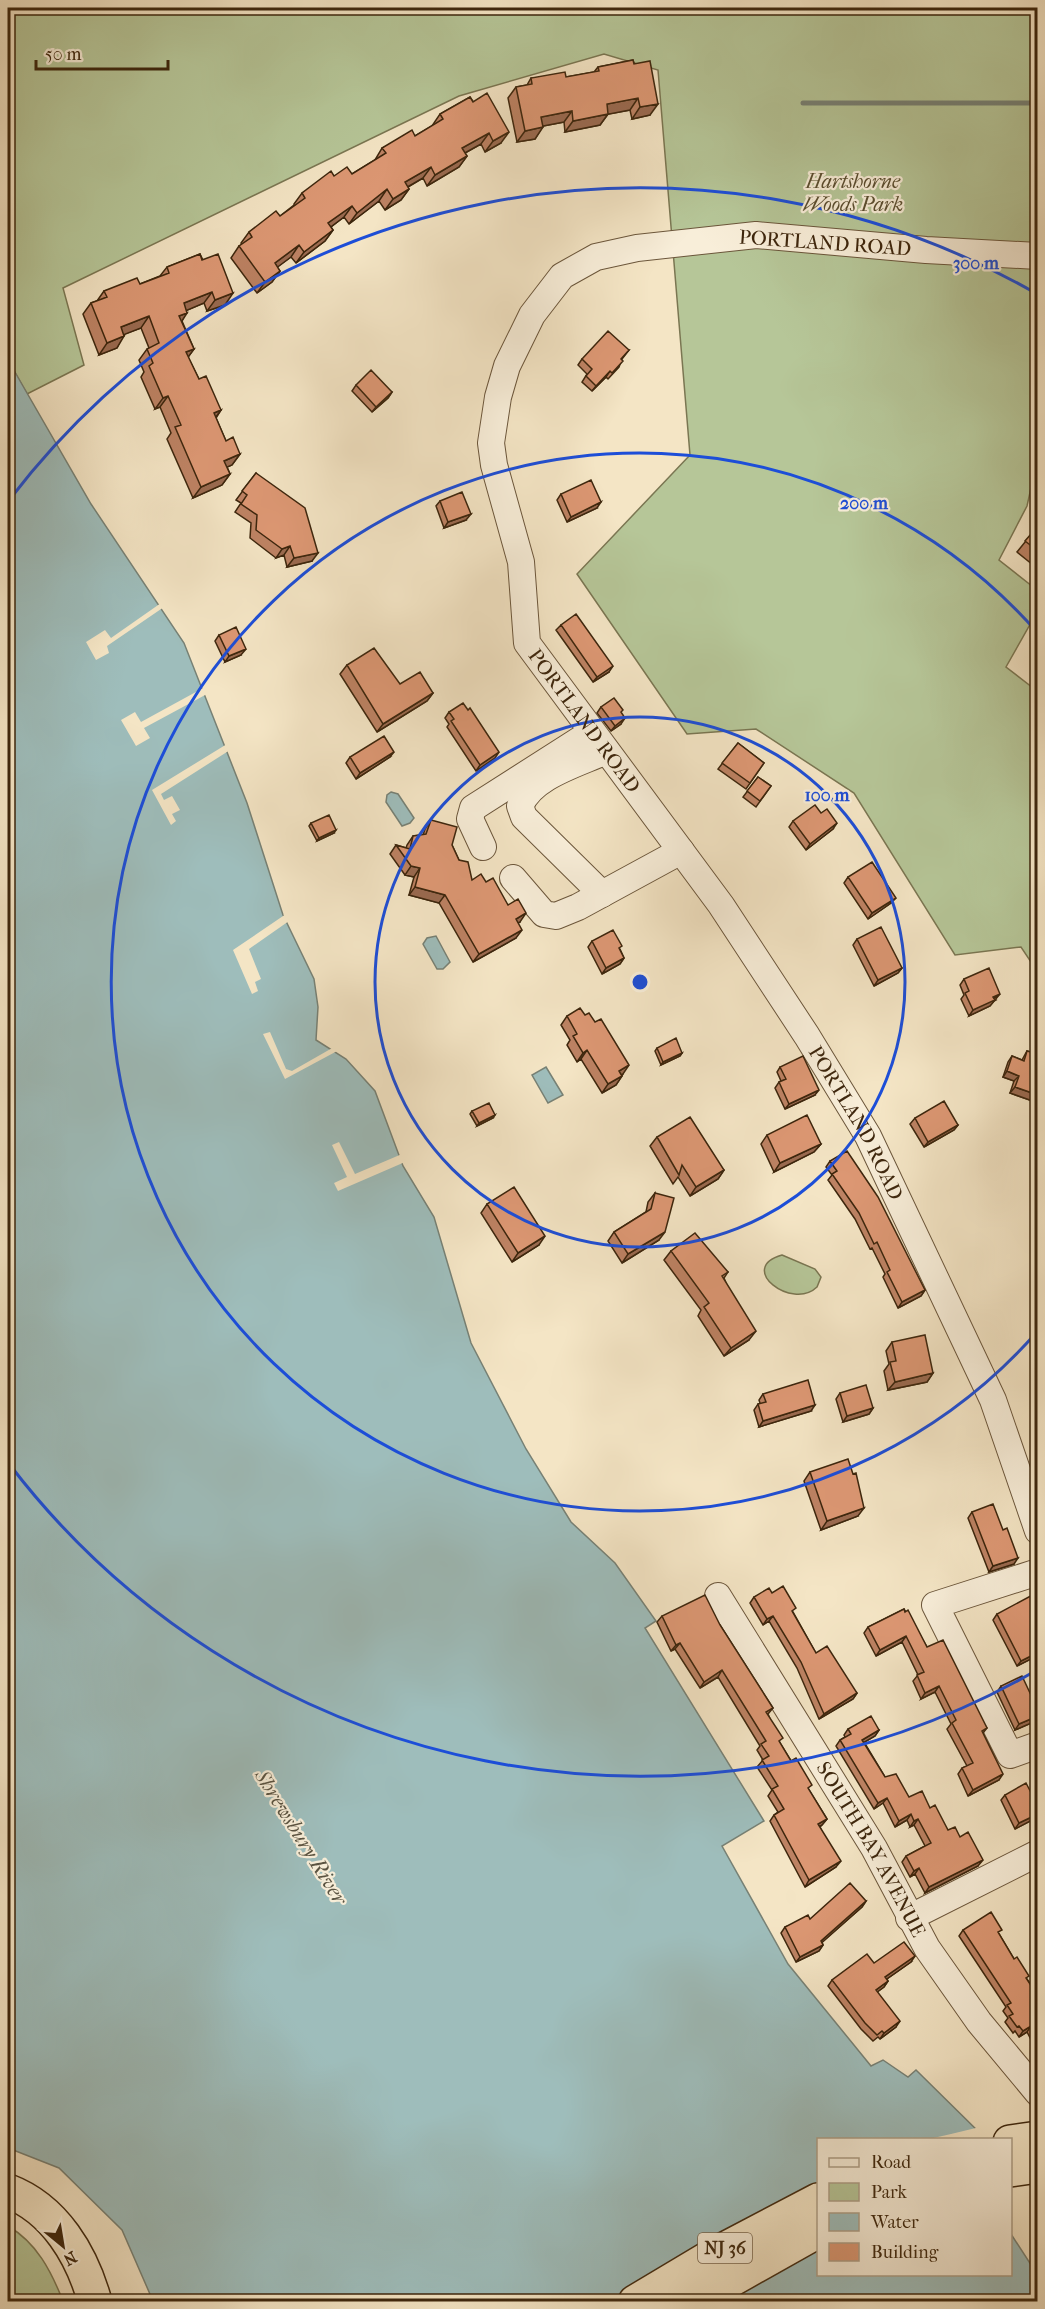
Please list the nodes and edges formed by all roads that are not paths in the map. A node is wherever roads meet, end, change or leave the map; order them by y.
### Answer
1 (1038, 256) edge
2 (599, 742) junction
3 (483, 847) dead end
4 (681, 851) junction
5 (513, 878) dead end
6 (602, 894) junction
7 (1038, 1531) edge
8 (1038, 1572) edge
9 (718, 1596) dead end
10 (1038, 1745) edge
11 (1038, 1853) edge
12 (909, 1918) junction
13 (1038, 2093) edge
14 (1038, 2138) edge
15 (1012, 2142) edge
16 (1038, 2166) edge
17 (1012, 2170) edge
18 (8, 2191) edge
19 (817, 2201) edge
20 (8, 2213) edge
21 (817, 2232) edge
22 (75, 2301) edge
23 (95, 2301) edge
24 (635, 2301) edge
25 (692, 2301) edge

1 - 2 street, PORTLAND ROAD
2 - 3 street
2 - 4 street, PORTLAND ROAD
2 - 6 street
4 - 6 street
4 - 7 street, PORTLAND ROAD
5 - 6 street
8 - 10 street
9 - 12 street, SOUTH BAY AVENUE
11 - 12 street
12 - 13 street, SOUTH BAY AVENUE
14 - 15 highway
16 - 17 highway
18 - 23 highway
19 - 24 highway, NJ 36
20 - 22 highway
21 - 25 highway, NJ 36

